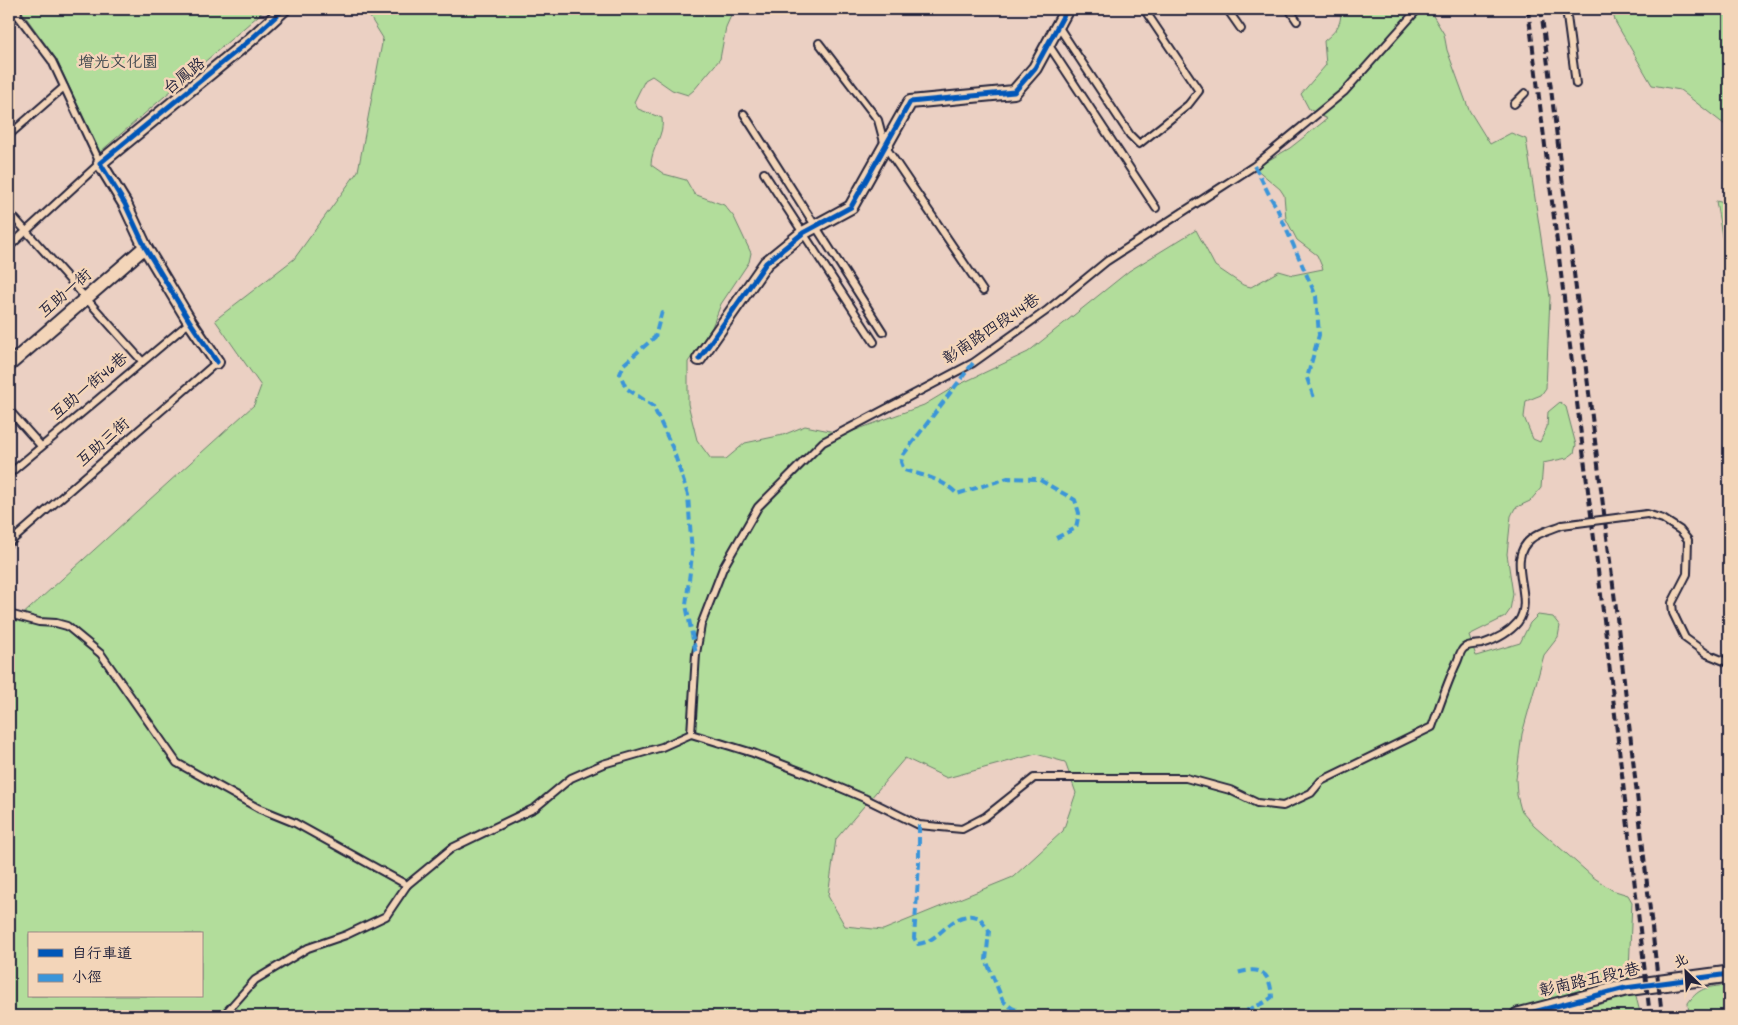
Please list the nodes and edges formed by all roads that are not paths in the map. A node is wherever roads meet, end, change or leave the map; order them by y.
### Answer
1 (284, 9) edge
2 (1067, 9) edge
3 (1144, 9) edge
4 (1226, 9) edge
5 (1289, 9) edge
6 (1418, 9) edge
7 (1566, 9) edge
8 (12, 12) edge
9 (1298, 21) dead end
10 (1058, 26) junction
11 (1241, 29) dead end
12 (819, 43) dead end
13 (1048, 44) junction
14 (1576, 84) dead end
15 (64, 87) junction
16 (1525, 93) dead end
17 (1514, 104) dead end
18 (744, 114) dead end
19 (9, 135) edge
20 (886, 146) junction
21 (100, 163) junction
22 (764, 173) dead end
23 (1156, 208) dead end
24 (9, 212) edge
25 (816, 225) junction
26 (26, 232) junction
27 (804, 233) junction
28 (9, 247) edge
29 (145, 247) junction
30 (983, 291) dead end
31 (86, 298) junction
32 (190, 322) junction
33 (883, 332) dead end
34 (874, 342) dead end
35 (700, 358) dead end
36 (142, 361) junction
37 (217, 362) joint
38 (9, 365) edge
39 (9, 410) edge
40 (41, 446) junction
41 (9, 474) edge
42 (9, 544) edge
43 (9, 614) edge
44 (1729, 664) edge
45 (691, 734) junction
46 (407, 885) junction
47 (1729, 974) edge
48 (223, 1016) edge
49 (1518, 1016) edge

1 - 21 street, 台鳳路
2 - 10 street
3 - 10 lane
4 - 11 lane
5 - 9 lane
6 - 45 lane, 彰南路四段414巷
7 - 14 lane
8 - 15 lane
10 - 13 street
12 - 20 lane
13 - 20 street
13 - 23 lane
15 - 19 lane
15 - 21 lane
16 - 17 lane
18 - 25 lane
20 - 25 street
20 - 30 lane
21 - 26 lane
21 - 29 street
22 - 27 lane
24 - 26 lane
25 - 27 street
25 - 33 lane
26 - 28 lane
26 - 31 lane
27 - 34 lane
27 - 35 street
29 - 31 street, 互助一街
29 - 32 street
31 - 36 lane
31 - 38 street, 互助一街
32 - 36 lane, 互助一街46巷
32 - 37 street
36 - 40 lane, 互助一街46巷
37 - 42 lane, 互助三街
39 - 40 lane
40 - 41 lane, 互助一街46巷
43 - 46 lane
44 - 45 lane, bridge
45 - 46 lane
46 - 48 lane
47 - 49 street, 彰南路五段2巷

